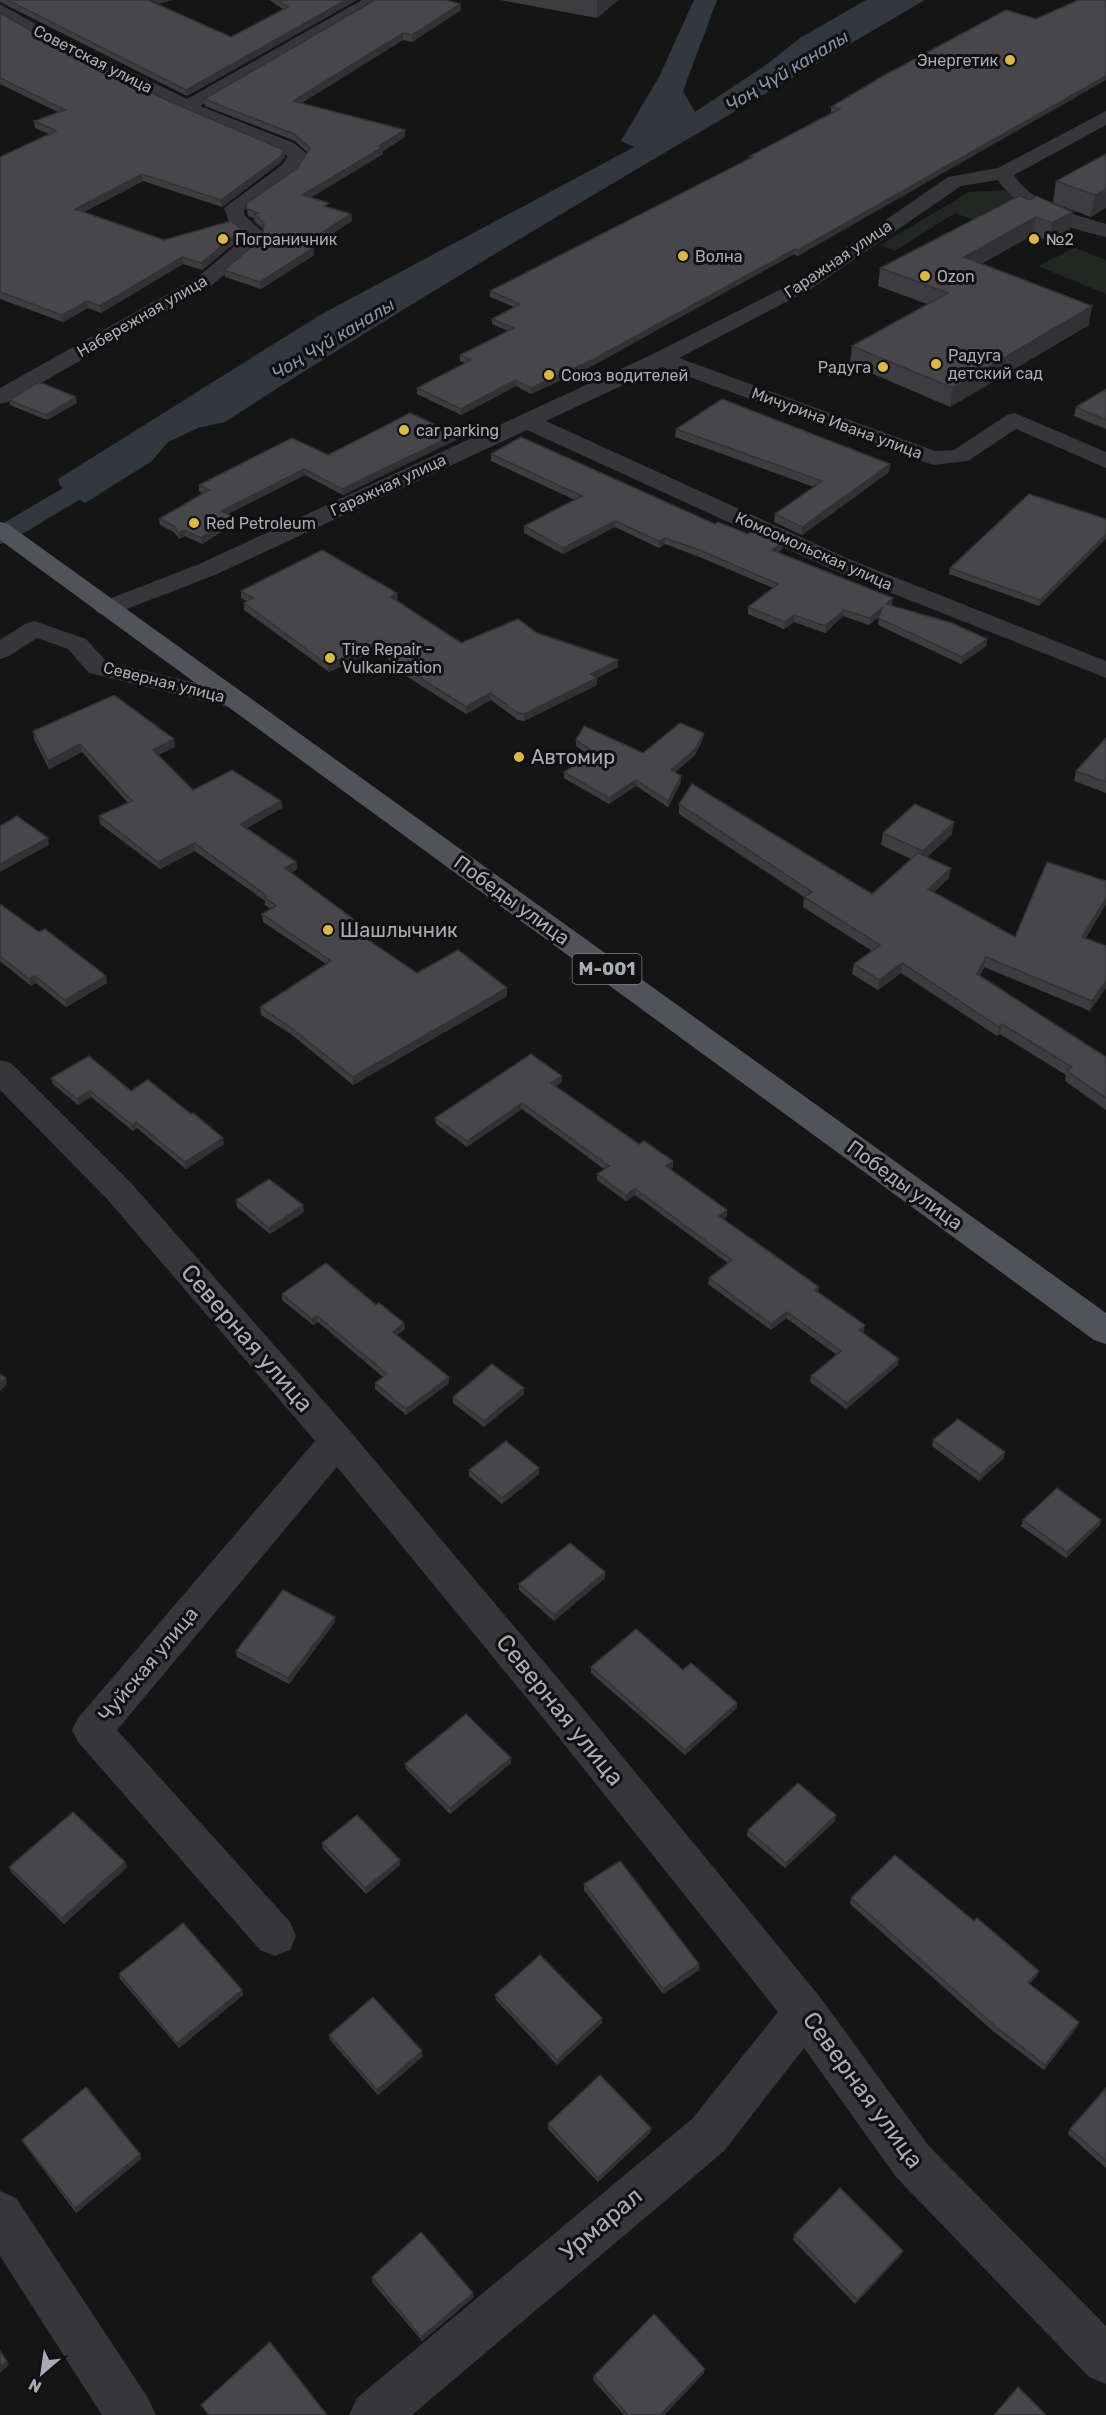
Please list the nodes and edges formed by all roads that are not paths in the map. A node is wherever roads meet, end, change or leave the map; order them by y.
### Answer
1 (374, 0) edge
2 (0, 9) edge
3 (187, 106) junction
4 (1106, 117) edge
5 (1003, 173) junction
6 (1106, 231) edge
7 (661, 359) junction
8 (0, 398) edge
9 (527, 421) junction
10 (1106, 462) edge
11 (0, 529) edge
12 (107, 608) junction
13 (0, 651) edge
14 (1106, 670) edge
15 (237, 701) junction
16 (0, 1071) edge
17 (1106, 1331) edge
18 (337, 1441) junction
19 (275, 1936) dead end
20 (805, 2012) junction
21 (0, 2214) edge
22 (1106, 2360) edge
23 (131, 2415) edge
24 (374, 2415) edge

1 - 3 street
2 - 3 street, Советская улица
3 - 8 street, Набережная улица
4 - 5 street
5 - 6 street
5 - 7 street, Гаражная улица
7 - 9 street, Гаражная улица
7 - 10 street, Мичурина Ивана улица
9 - 12 street, Гаражная улица
9 - 14 street, Комсомольская улица
11 - 12 main road, Победы улица / М-001
12 - 15 main road, Победы улица / М-001
13 - 15 street, Северная улица
15 - 17 main road, Победы улица / М-001
16 - 18 street, Северная улица
18 - 19 street, Чуйская улица
18 - 20 street, Северная улица
20 - 22 street, Северная улица
20 - 24 street, Урмарал
21 - 23 street

